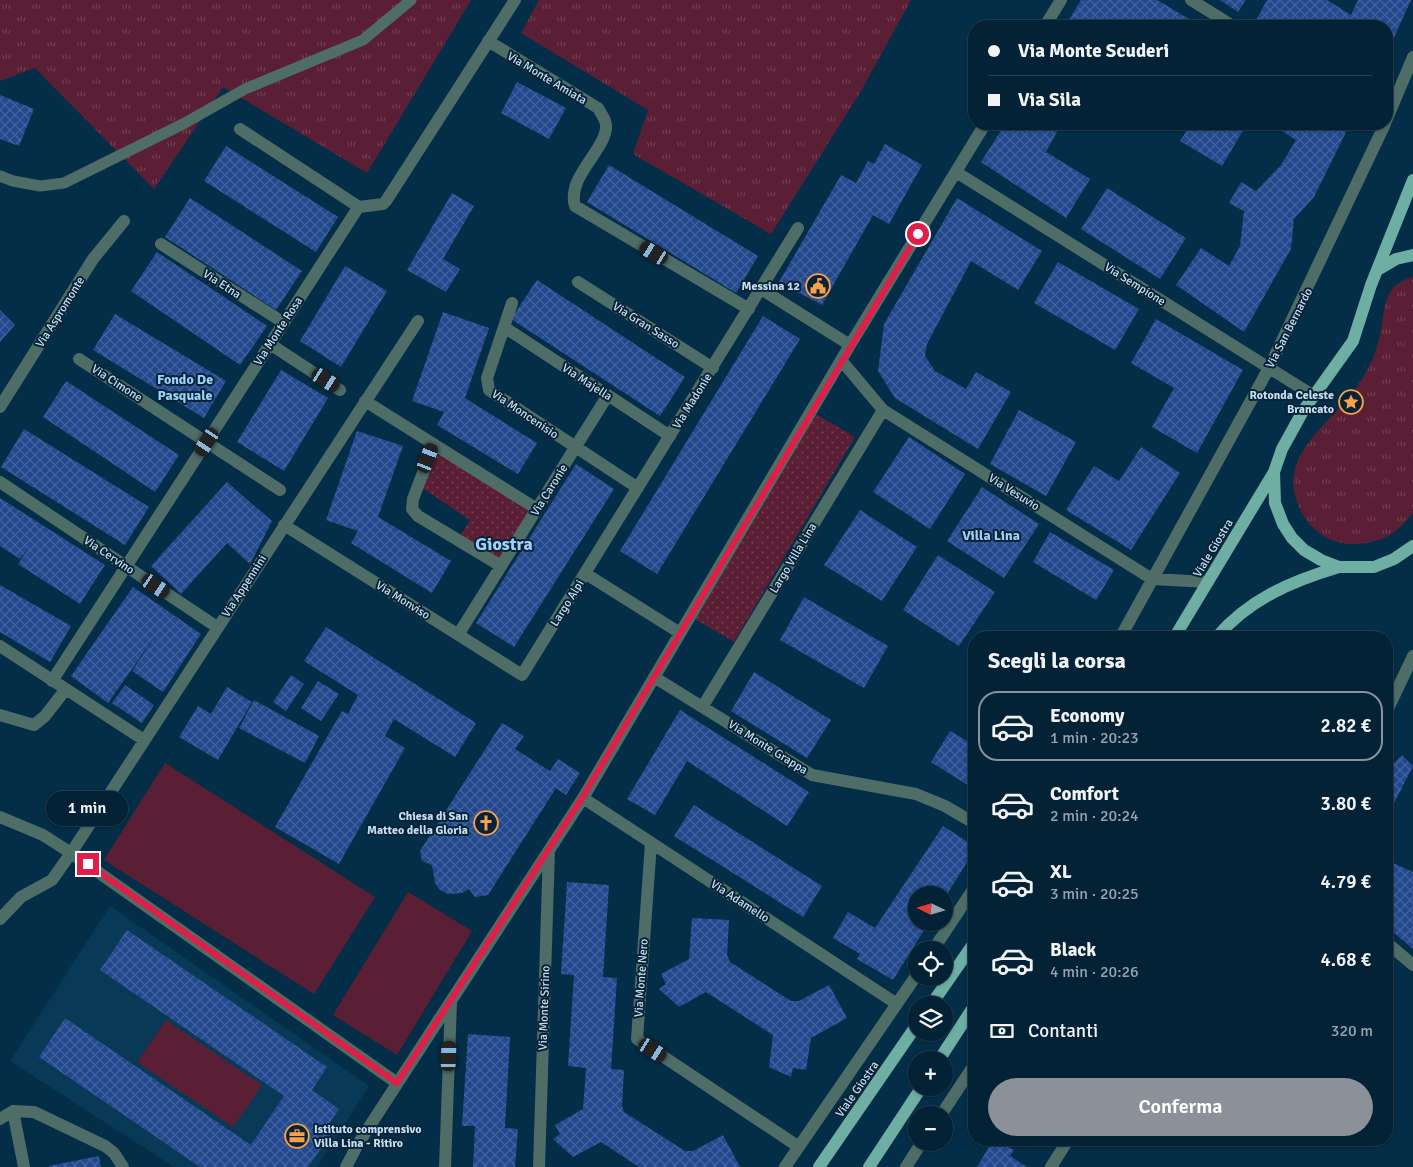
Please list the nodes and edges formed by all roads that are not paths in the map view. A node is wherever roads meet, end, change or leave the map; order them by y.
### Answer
1 (411, 0) edge
2 (515, 0) edge
3 (1061, 0) edge
4 (1191, 0) edge
5 (1049, 20) edge
6 (1223, 20) edge
7 (488, 41) junction
8 (1413, 58) edge
9 (1393, 106) edge
10 (240, 129) dead end
11 (981, 130) edge
12 (1383, 130) edge
13 (956, 172) junction
14 (0, 176) edge
15 (1413, 180) edge
16 (359, 206) junction
17 (124, 221) dead end
18 (798, 228) dead end
19 (161, 244) dead end
20 (1413, 255) edge
21 (1379, 268) junction
22 (578, 282) dead end
23 (761, 289) junction
24 (512, 304) dead end
25 (749, 309) junction
26 (418, 321) dead end
27 (284, 323) junction
28 (504, 327) junction
29 (270, 344) junction
30 (850, 345) junction
31 (79, 359) dead end
32 (841, 360) junction
33 (713, 368) junction
34 (1269, 368) junction
35 (340, 390) dead end
36 (608, 395) junction
37 (1314, 396) junction
38 (365, 401) junction
39 (0, 407) edge
40 (883, 410) junction
41 (670, 436) junction
42 (207, 442) junction
43 (434, 444) junction
44 (575, 448) junction
45 (1274, 472) junction
46 (0, 482) edge
47 (638, 488) junction
48 (280, 490) dead end
49 (537, 509) junction
50 (284, 525) junction
51 (1413, 546) edge
52 (126, 566) junction
53 (501, 566) junction
54 (1339, 567) junction
55 (586, 574) junction
56 (1152, 579) junction
57 (1208, 582) junction
58 (217, 627) junction
59 (1124, 631) edge
60 (1178, 631) edge
61 (1223, 631) edge
62 (680, 633) junction
63 (458, 635) junction
64 (0, 646) edge
65 (1413, 656) edge
66 (522, 676) joint
67 (654, 677) junction
68 (52, 680) junction
69 (66, 689) junction
70 (1393, 698) edge
71 (703, 706) junction
72 (0, 715) edge
73 (144, 740) junction
74 (582, 798) junction
75 (0, 817) edge
76 (968, 820) edge
77 (651, 843) junction
78 (549, 849) junction
79 (71, 853) junction
80 (968, 897) edge
81 (0, 919) edge
82 (939, 941) edge
83 (1393, 948) edge
84 (968, 951) edge
85 (1413, 964) edge
86 (910, 986) edge
87 (937, 996) edge
88 (451, 1001) junction
89 (898, 1004) junction
90 (968, 1015) edge
91 (908, 1038) edge
92 (945, 1051) edge
93 (397, 1083) junction
94 (968, 1086) edge
95 (916, 1096) edge
96 (949, 1106) edge
97 (13, 1110) junction
98 (0, 1119) edge
99 (1059, 1146) edge
100 (799, 1147) junction
101 (916, 1151) edge
102 (24, 1167) edge
103 (123, 1167) edge
104 (346, 1167) edge
105 (445, 1167) edge
106 (539, 1167) edge
107 (785, 1167) edge
108 (819, 1167) edge
109 (869, 1167) edge
110 (906, 1167) edge
111 (1050, 1167) edge

1 - 14 lane
2 - 7 street
3 - 5 street
4 - 6 street
7 - 16 street
7 - 25 street, Via Monte Amiata
8 - 9 street, Via San Bernardo
10 - 16 street
11 - 13 street
12 - 34 street, Via San Bernardo
13 - 30 street
13 - 34 street, Via Sempione
15 - 21 main road
16 - 27 street, Via Monte Rosa
17 - 39 street, Via Aspromonte
18 - 23 street, Via Madonie
19 - 27 street, Via Etna
20 - 21 main road
21 - 37 main road, Viale Giostra
22 - 33 street, Via Gran Sasso
23 - 25 street, Via Madonie
23 - 30 street
24 - 28 street, Via Moncenisio
25 - 33 street, Via Madonie
26 - 38 street, Via Appennini
27 - 29 street, Via Monte Rosa
28 - 36 street, Via Majella
28 - 44 street, Via Moncenisio
29 - 35 street
29 - 42 street, Via Monte Rosa
30 - 32 street
31 - 42 street, Via Cimone
32 - 40 street, Via Vesuvio
32 - 62 street
33 - 41 street, Via Madonie
34 - 37 street, Via Sempione
34 - 56 street, Via San Bernardo
36 - 41 street, Via Majella
36 - 44 street, Via Caronie
37 - 45 main road, Viale Giostra
38 - 43 street
38 - 50 street, Via Appennini
40 - 56 street, Via Vesuvio
40 - 71 street, Largo Villa Lina
41 - 47 street, Via Madonie
42 - 48 street, Via Cimone
42 - 52 street, Via Monte Rosa
43 - 49 street
43 - 53 street
44 - 47 street, Via Moncenisio
44 - 49 street, Via Caronie
45 - 54 main road
45 - 57 main road, Viale Giostra
46 - 52 street, Via Cervino
47 - 55 street, Via Madonie
49 - 53 street, Via Caronie
50 - 58 street, Via Appennini
50 - 63 street, Via Monviso
51 - 54 main road
52 - 58 street, Via Cervino
52 - 68 street, Via Monte Rosa
53 - 63 street, Via Caronie
54 - 61 main road
55 - 62 street, Largo Alpi
55 - 66 street, Largo Alpi
56 - 57 street, Via Vesuvio
56 - 59 street, Via San Bernardo
57 - 60 main road, Viale Giostra
58 - 73 street, Via Appennini
62 - 67 street
63 - 66 street, Via Monviso
64 - 68 street
65 - 70 street
67 - 71 street, Via Monte Grappa
67 - 74 street
68 - 69 street
69 - 72 street
69 - 73 street
71 - 76 street, Via Monte Grappa
73 - 79 street, Via Appennini
74 - 77 street, Via Adamello
74 - 78 street
75 - 79 street
77 - 89 street, Via Adamello
77 - 100 street, Via Monte Nero
78 - 88 street
78 - 106 street, Via Monte Sirino
79 - 81 street, Via Appennini
79 - 93 street
80 - 82 street
83 - 85 street
84 - 87 main road
86 - 89 street
88 - 93 street
88 - 105 street
89 - 100 street
90 - 92 main road
91 - 108 main road, Viale Giostra
93 - 104 street
94 - 96 street
95 - 109 main road
97 - 98 street
97 - 102 street
97 - 103 street
99 - 111 street
100 - 107 street
101 - 110 street

